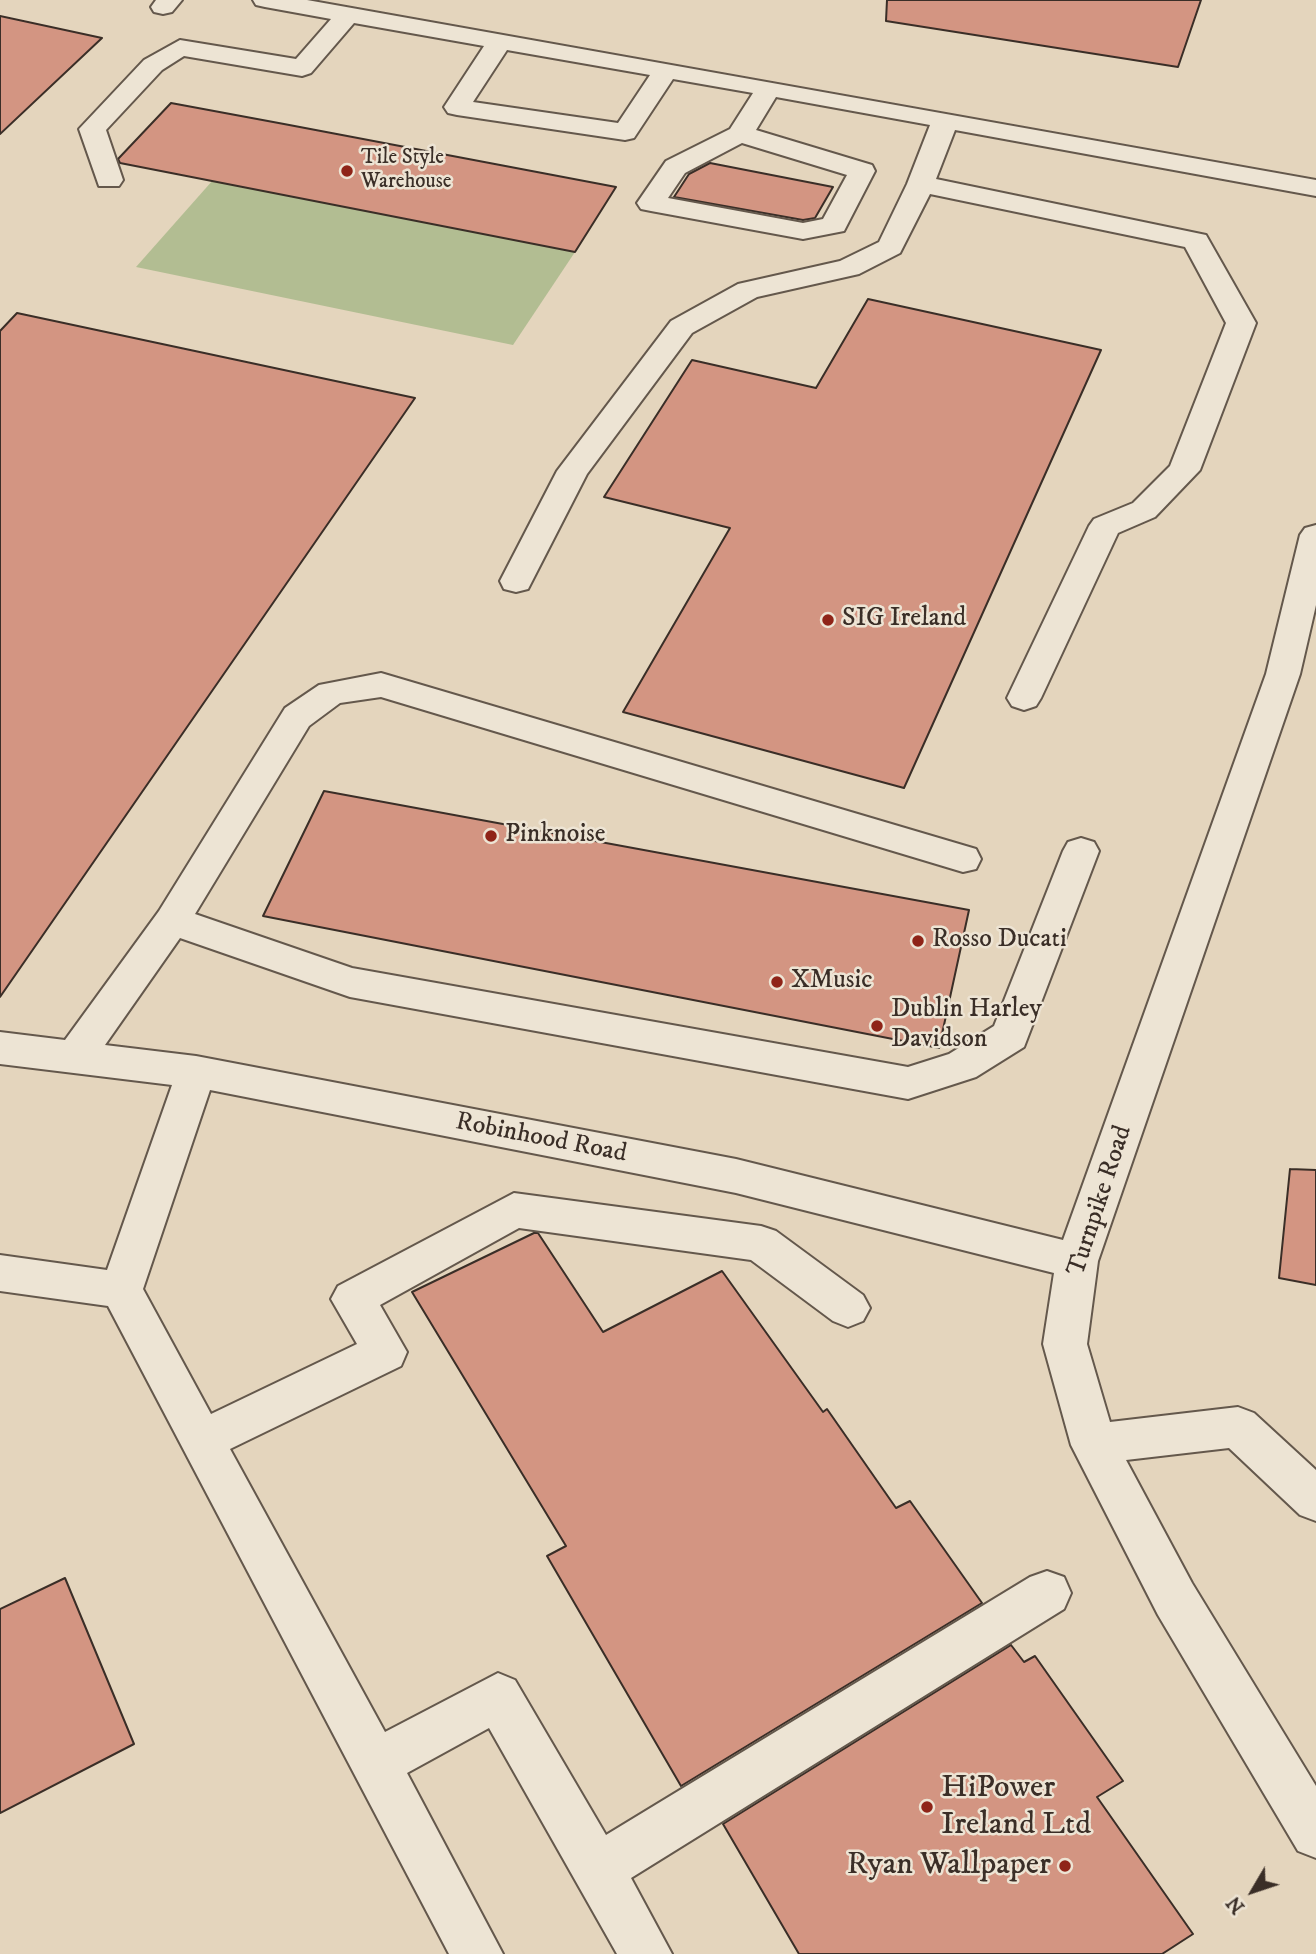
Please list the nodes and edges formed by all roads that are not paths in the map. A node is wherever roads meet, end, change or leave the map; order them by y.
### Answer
1 (265, 0) edge
2 (347, 16) junction
3 (499, 43) junction
4 (666, 71) junction
5 (769, 89) junction
6 (945, 120) junction
7 (740, 134) junction
8 (109, 180) dead end
9 (920, 184) junction
10 (1316, 188) edge
11 (1316, 535) edge
12 (516, 581) dead end
13 (1024, 698) dead end
14 (1081, 851) dead end
15 (963, 859) dead end
16 (172, 921) junction
17 (0, 1048) edge
18 (75, 1057) junction
19 (196, 1072) junction
20 (1077, 1261) junction
21 (0, 1273) edge
22 (121, 1290) junction
23 (848, 1308) dead end
24 (202, 1440) junction
25 (1094, 1445) junction
26 (1316, 1500) edge
27 (1047, 1593) dead end
28 (375, 1764) junction
29 (1316, 1833) edge
30 (597, 1869) junction
31 (477, 1954) edge
32 (646, 1954) edge

1 - 2 street
2 - 3 street
2 - 8 street
3 - 4 street
3 - 4 street
4 - 5 street
5 - 6 street
5 - 7 street
6 - 9 street
6 - 10 street
7 - 7 street
9 - 12 street
9 - 13 street
11 - 20 street, Turnpike Road
14 - 16 street
15 - 16 street
16 - 18 street
17 - 18 street, Robinhood Road
18 - 19 street, Robinhood Road
19 - 20 street, Robinhood Road
19 - 22 street
20 - 25 street, Turnpike Road
21 - 22 street
22 - 24 street
23 - 24 street
24 - 28 street
25 - 26 street
25 - 29 street, Turnpike Road
27 - 30 street
28 - 30 street
28 - 31 street
30 - 32 street

